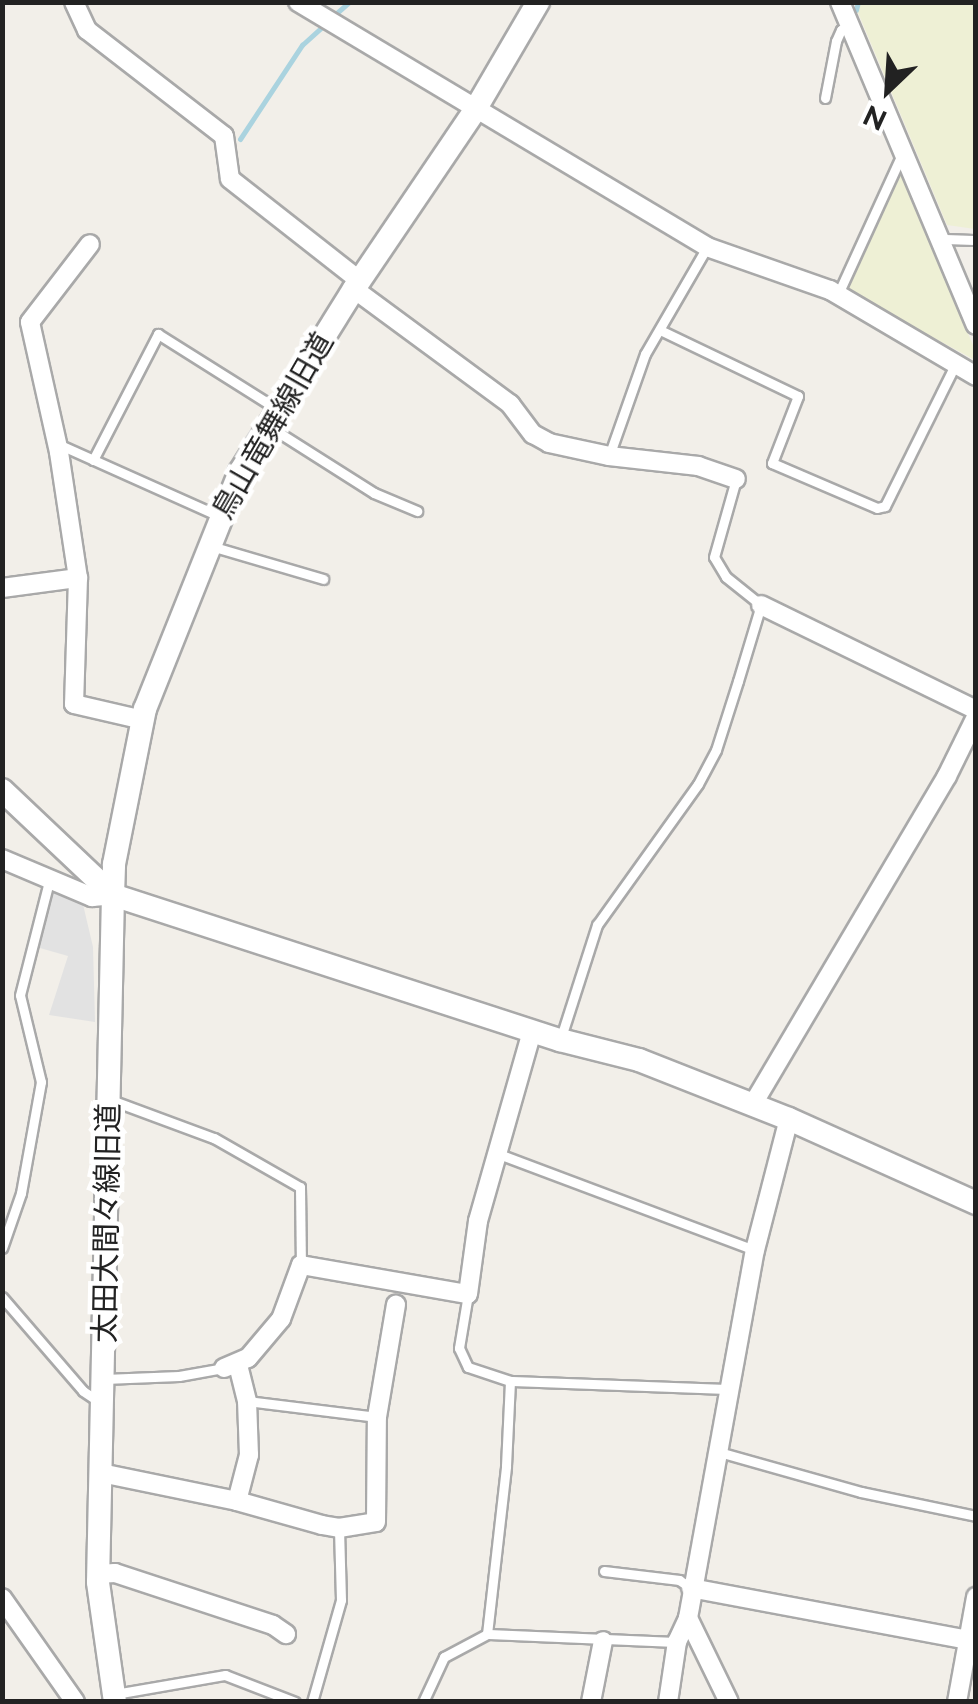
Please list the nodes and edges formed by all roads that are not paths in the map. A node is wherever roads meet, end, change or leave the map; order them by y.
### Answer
1 (74, 2) edge
2 (298, 2) edge
3 (538, 2) edge
4 (840, 2) edge
5 (850, 25) junction
6 (825, 98) dead end
7 (475, 110) junction
8 (903, 152) junction
9 (943, 239) junction
10 (976, 240) edge
11 (90, 244) dead end
12 (707, 248) junction
13 (357, 285) junction
14 (838, 294) junction
15 (976, 325) edge
16 (660, 330) junction
17 (956, 363) junction
18 (976, 376) edge
19 (273, 417) junction
20 (58, 444) junction
21 (609, 456) junction
22 (93, 460) junction
23 (736, 479) joint
24 (417, 511) dead end
25 (219, 516) junction
26 (208, 545) junction
27 (78, 578) junction
28 (324, 578) dead end
29 (2, 588) edge
30 (761, 604) junction
31 (976, 713) edge
32 (143, 720) junction
33 (2, 790) edge
34 (2, 859) edge
35 (50, 877) junction
36 (113, 895) junction
37 (532, 1031) junction
38 (560, 1040) junction
39 (108, 1099) junction
40 (753, 1104) junction
41 (789, 1119) junction
42 (499, 1154) junction
43 (976, 1204) edge
44 (2, 1248) edge
45 (755, 1250) junction
46 (301, 1265) junction
47 (400, 1281) junction
48 (468, 1294) junction
49 (2, 1296) edge
50 (396, 1305) joint
51 (231, 1366) junction
52 (104, 1379) junction
53 (510, 1381) junction
54 (729, 1390) junction
55 (247, 1400) junction
56 (102, 1403) junction
57 (377, 1417) junction
58 (719, 1452) junction
59 (101, 1473) junction
60 (237, 1501) junction
61 (976, 1516) edge
62 (338, 1528) junction
63 (604, 1570) dead end
64 (98, 1574) junction
65 (692, 1588) junction
66 (2, 1598) edge
67 (976, 1598) edge
68 (688, 1618) junction
69 (286, 1634) dead end
70 (487, 1634) junction
71 (603, 1640) junction
72 (968, 1640) junction
73 (677, 1642) junction
74 (114, 1698) edge
75 (75, 1702) edge
76 (295, 1702) edge
77 (312, 1702) edge
78 (423, 1702) edge
79 (591, 1702) edge
80 (668, 1702) edge
81 (728, 1702) edge
82 (957, 1702) edge

1 - 13 street
2 - 7 street
3 - 7 street, 鳥山竜舞線旧道
4 - 5 street
5 - 6 lane
5 - 8 street
7 - 12 street
7 - 13 street, 鳥山竜舞線旧道
8 - 9 street
8 - 14 lane
9 - 10 lane
9 - 15 street
11 - 20 street
12 - 14 street
12 - 16 lane
13 - 19 street, 鳥山竜舞線旧道
13 - 21 street
14 - 17 street
16 - 17 lane
16 - 21 lane
17 - 18 street
19 - 22 lane
19 - 24 lane
19 - 25 street, 鳥山竜舞線旧道
20 - 22 lane
20 - 27 street
21 - 23 street
22 - 25 lane
23 - 30 lane
25 - 26 street, 鳥山竜舞線旧道
26 - 28 lane
26 - 32 street, 鳥山竜舞線旧道
27 - 29 street
27 - 32 street
30 - 31 street
30 - 38 lane
31 - 40 street
32 - 36 street, 鳥山竜舞線旧道
33 - 36 street
34 - 35 street
35 - 36 street
35 - 44 lane
36 - 37 street
36 - 39 street, 太田大間々線旧道
37 - 38 street
37 - 42 street
38 - 40 street
39 - 46 lane
39 - 52 street, 太田大間々線旧道
40 - 41 street
41 - 43 street
41 - 45 street
42 - 45 lane
42 - 48 street
45 - 54 street
46 - 47 street
46 - 51 street
47 - 48 street
47 - 50 lane
48 - 53 lane
49 - 56 lane
50 - 57 street
51 - 52 lane
51 - 55 street
52 - 56 street, 太田大間々線旧道
53 - 54 lane
53 - 70 lane
54 - 58 street
55 - 57 lane
55 - 60 street
56 - 59 street, 太田大間々線旧道
57 - 62 street
58 - 61 lane
58 - 65 street
59 - 60 street
59 - 64 street, 太田大間々線旧道
60 - 62 street
62 - 77 lane
63 - 65 lane
64 - 69 street
64 - 74 street, 太田大間々線旧道
65 - 68 street
65 - 72 street
66 - 75 street
67 - 72 street
68 - 73 street
68 - 81 street
70 - 71 lane
70 - 78 lane
71 - 73 lane
71 - 79 street
72 - 82 street
73 - 80 street
74 - 76 lane

